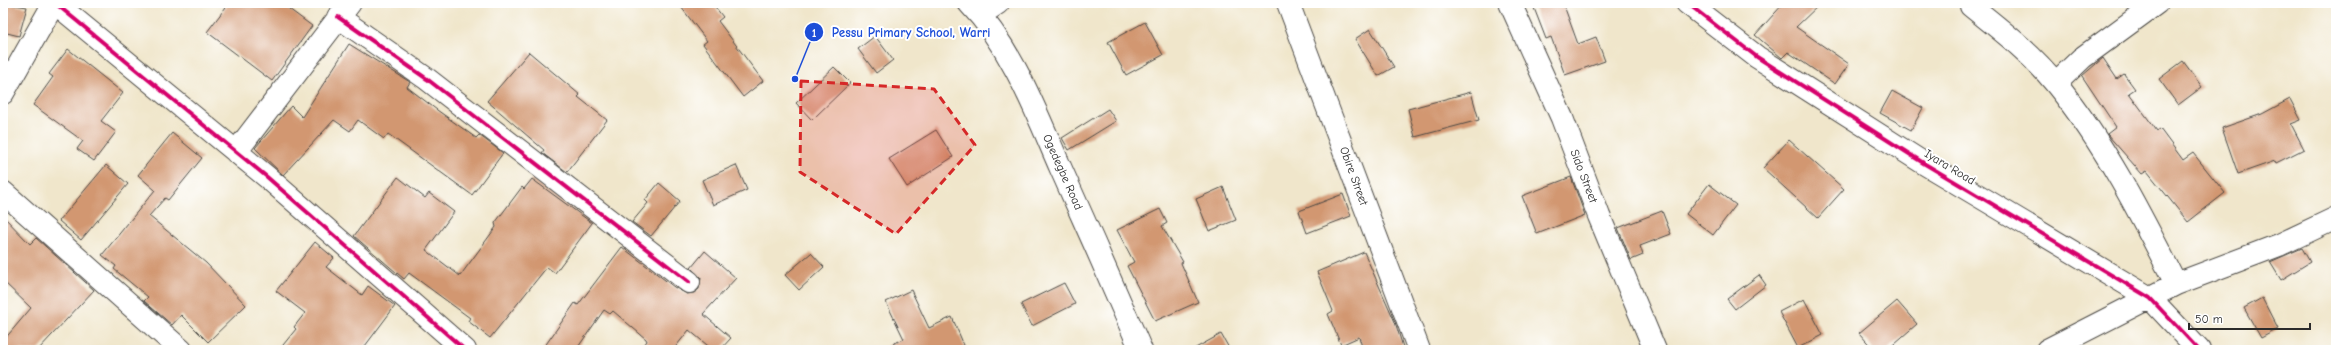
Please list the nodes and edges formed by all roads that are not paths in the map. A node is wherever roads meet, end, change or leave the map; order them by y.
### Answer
1 (54, 3) edge
2 (998, 3) edge
3 (1288, 3) edge
4 (1510, 3) edge
5 (1687, 3) edge
6 (2157, 3) edge
7 (1971, 6) dead end
8 (974, 9) edge
9 (344, 10) edge
10 (2056, 83) junction
11 (3, 92) edge
12 (236, 152) junction
13 (3, 192) edge
14 (2336, 218) edge
15 (689, 282) dead end
16 (2176, 284) junction
17 (2150, 298) junction
18 (181, 350) edge
19 (465, 350) edge
20 (1141, 350) edge
21 (1419, 350) edge
22 (1655, 350) edge
23 (2047, 350) edge
24 (2199, 350) edge

1 - 11 street
1 - 12 street
2 - 8 street
3 - 21 street, Obire Street
4 - 22 street, Sido Street
5 - 17 street, Iyara Road
6 - 10 street
7 - 10 street
8 - 20 street, Ogedegbe Road
9 - 12 street
9 - 15 street
10 - 16 street
12 - 19 street
13 - 18 street
14 - 16 street
16 - 17 street
17 - 23 street
17 - 24 street, Iyara Road

